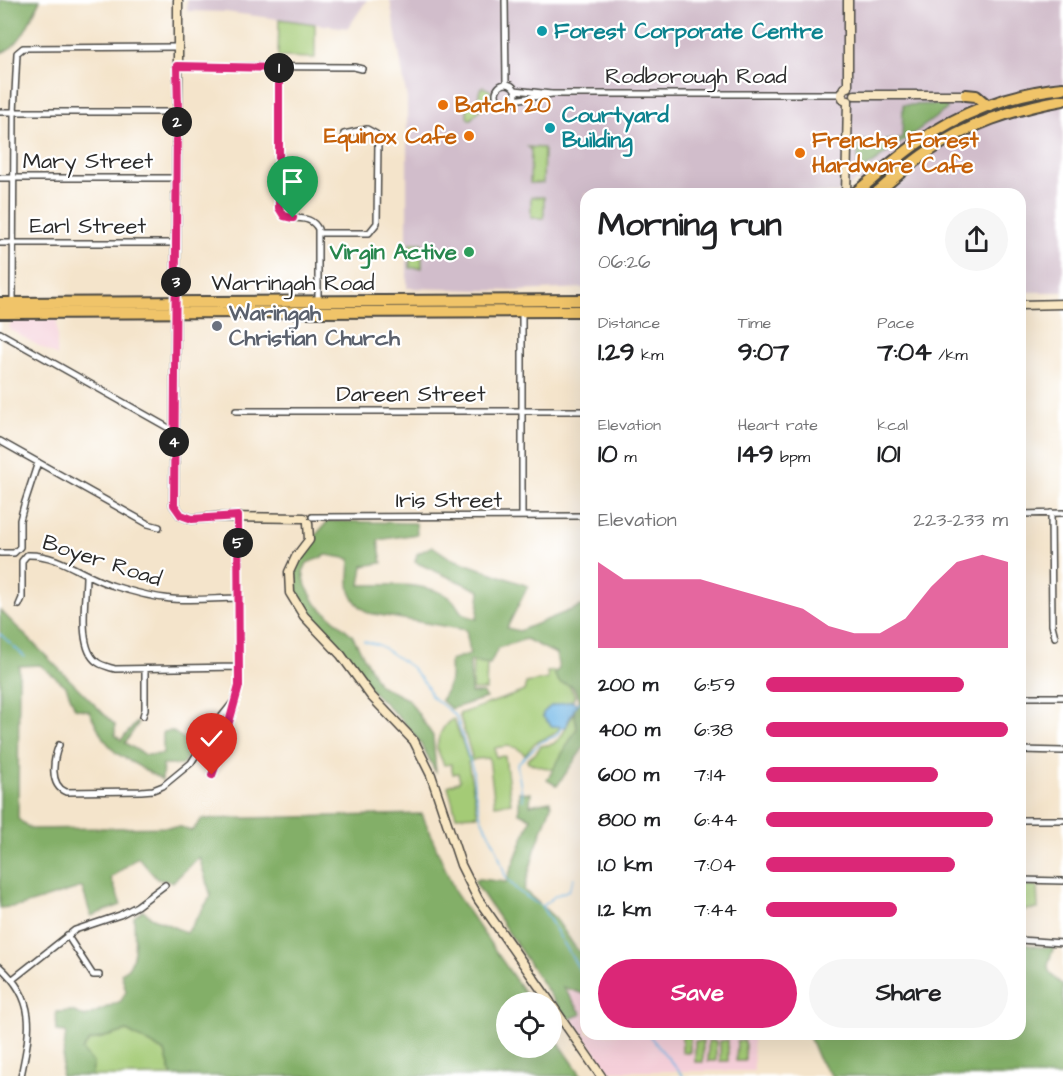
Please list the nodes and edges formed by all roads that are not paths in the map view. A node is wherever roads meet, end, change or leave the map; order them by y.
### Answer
1 (178, 0) edge
2 (505, 0) edge
3 (848, 0) edge
4 (176, 47) junction
5 (177, 66) junction
6 (279, 68) junction
7 (362, 69) dead end
8 (506, 84) junction
9 (848, 87) junction
10 (1063, 88) edge
11 (515, 90) junction
12 (552, 94) junction
13 (841, 94) junction
14 (966, 95) joint
15 (851, 98) junction
16 (514, 100) junction
17 (1063, 100) edge
18 (988, 106) junction
19 (0, 112) edge
20 (14, 113) junction
21 (176, 113) junction
22 (344, 134) dead end
23 (0, 178) edge
24 (13, 178) junction
25 (177, 178) junction
26 (846, 188) edge
27 (861, 188) edge
28 (882, 188) edge
29 (318, 233) junction
30 (0, 243) edge
31 (14, 243) junction
32 (176, 243) junction
33 (580, 300) edge
34 (318, 302) junction
35 (0, 303) edge
36 (13, 303) junction
37 (1063, 304) edge
38 (1026, 305) edge
39 (176, 308) junction
40 (522, 311) junction
41 (580, 311) edge
42 (0, 313) edge
43 (0, 333) edge
44 (236, 411) dead end
45 (522, 411) junction
46 (580, 411) edge
47 (174, 431) junction
48 (0, 441) edge
49 (38, 462) junction
50 (1052, 513) junction
51 (1063, 513) edge
52 (1026, 514) edge
53 (238, 516) junction
54 (522, 516) junction
55 (580, 516) edge
56 (308, 519) junction
57 (159, 527) dead end
58 (0, 553) edge
59 (86, 576) junction
60 (239, 598) junction
61 (19, 605) dead end
62 (1055, 637) dead end
63 (239, 667) junction
64 (145, 669) junction
65 (1026, 697) edge
66 (1063, 697) edge
67 (234, 701) junction
68 (143, 716) dead end
69 (59, 745) dead end
70 (1026, 750) edge
71 (1063, 751) edge
72 (212, 775) dead end
73 (1026, 820) edge
74 (1063, 820) edge
75 (1026, 880) edge
76 (1063, 881) edge
77 (165, 885) dead end
78 (67, 935) junction
79 (1026, 940) edge
80 (1063, 943) edge
81 (0, 967) edge
82 (94, 977) dead end
83 (12, 979) junction
84 (543, 992) edge
85 (562, 1020) edge
86 (21, 1076) edge
87 (601, 1076) edge

1 - 4 street
2 - 8 street
3 - 9 street
4 - 5 street
4 - 20 street
5 - 6 street
5 - 21 street
6 - 7 street
6 - 29 street
8 - 11 street
8 - 16 street
9 - 13 street
9 - 15 street
10 - 18 highway
11 - 12 street, Rodborough Road
11 - 16 street
12 - 13 street, Rodborough Road
12 - 16 street, Rodborough Road
13 - 15 street
14 - 15 street
14 - 18 highway
15 - 26 street
17 - 28 highway
18 - 27 highway
19 - 20 street
20 - 21 street
20 - 24 street
21 - 25 street
22 - 29 street
23 - 24 street, Mary Street
24 - 25 street, Mary Street
24 - 31 street
25 - 32 street
29 - 34 street
30 - 31 street, Earl Street
31 - 32 street, Earl Street
31 - 36 street
32 - 39 street
33 - 34 highway, Warringah Road
34 - 39 highway, Warringah Road
35 - 36 highway, Warringah Road
36 - 39 highway, Warringah Road
37 - 38 street
39 - 40 highway, Warringah Road
39 - 42 highway, Warringah Road
39 - 47 street
40 - 41 highway, Warringah Road
40 - 45 street
43 - 47 street
44 - 45 street, Dareen Street
45 - 46 street, Dareen Street
45 - 54 street
47 - 53 street
48 - 49 street
49 - 57 street
49 - 58 street, Boyer Road
50 - 51 street
50 - 52 street
50 - 62 street
53 - 56 street
53 - 60 street
54 - 55 street, Iris Street
54 - 56 street, Iris Street
56 - 84 street
59 - 60 street, Boyer Road
59 - 61 street, Boyer Road
59 - 64 street
60 - 63 street
63 - 64 street
63 - 67 street
64 - 68 street
65 - 66 street
67 - 69 street
67 - 72 street
70 - 71 street
73 - 74 street
75 - 76 street
77 - 78 street
78 - 82 street
78 - 83 street
79 - 80 street
81 - 83 street
83 - 86 street
85 - 87 street

